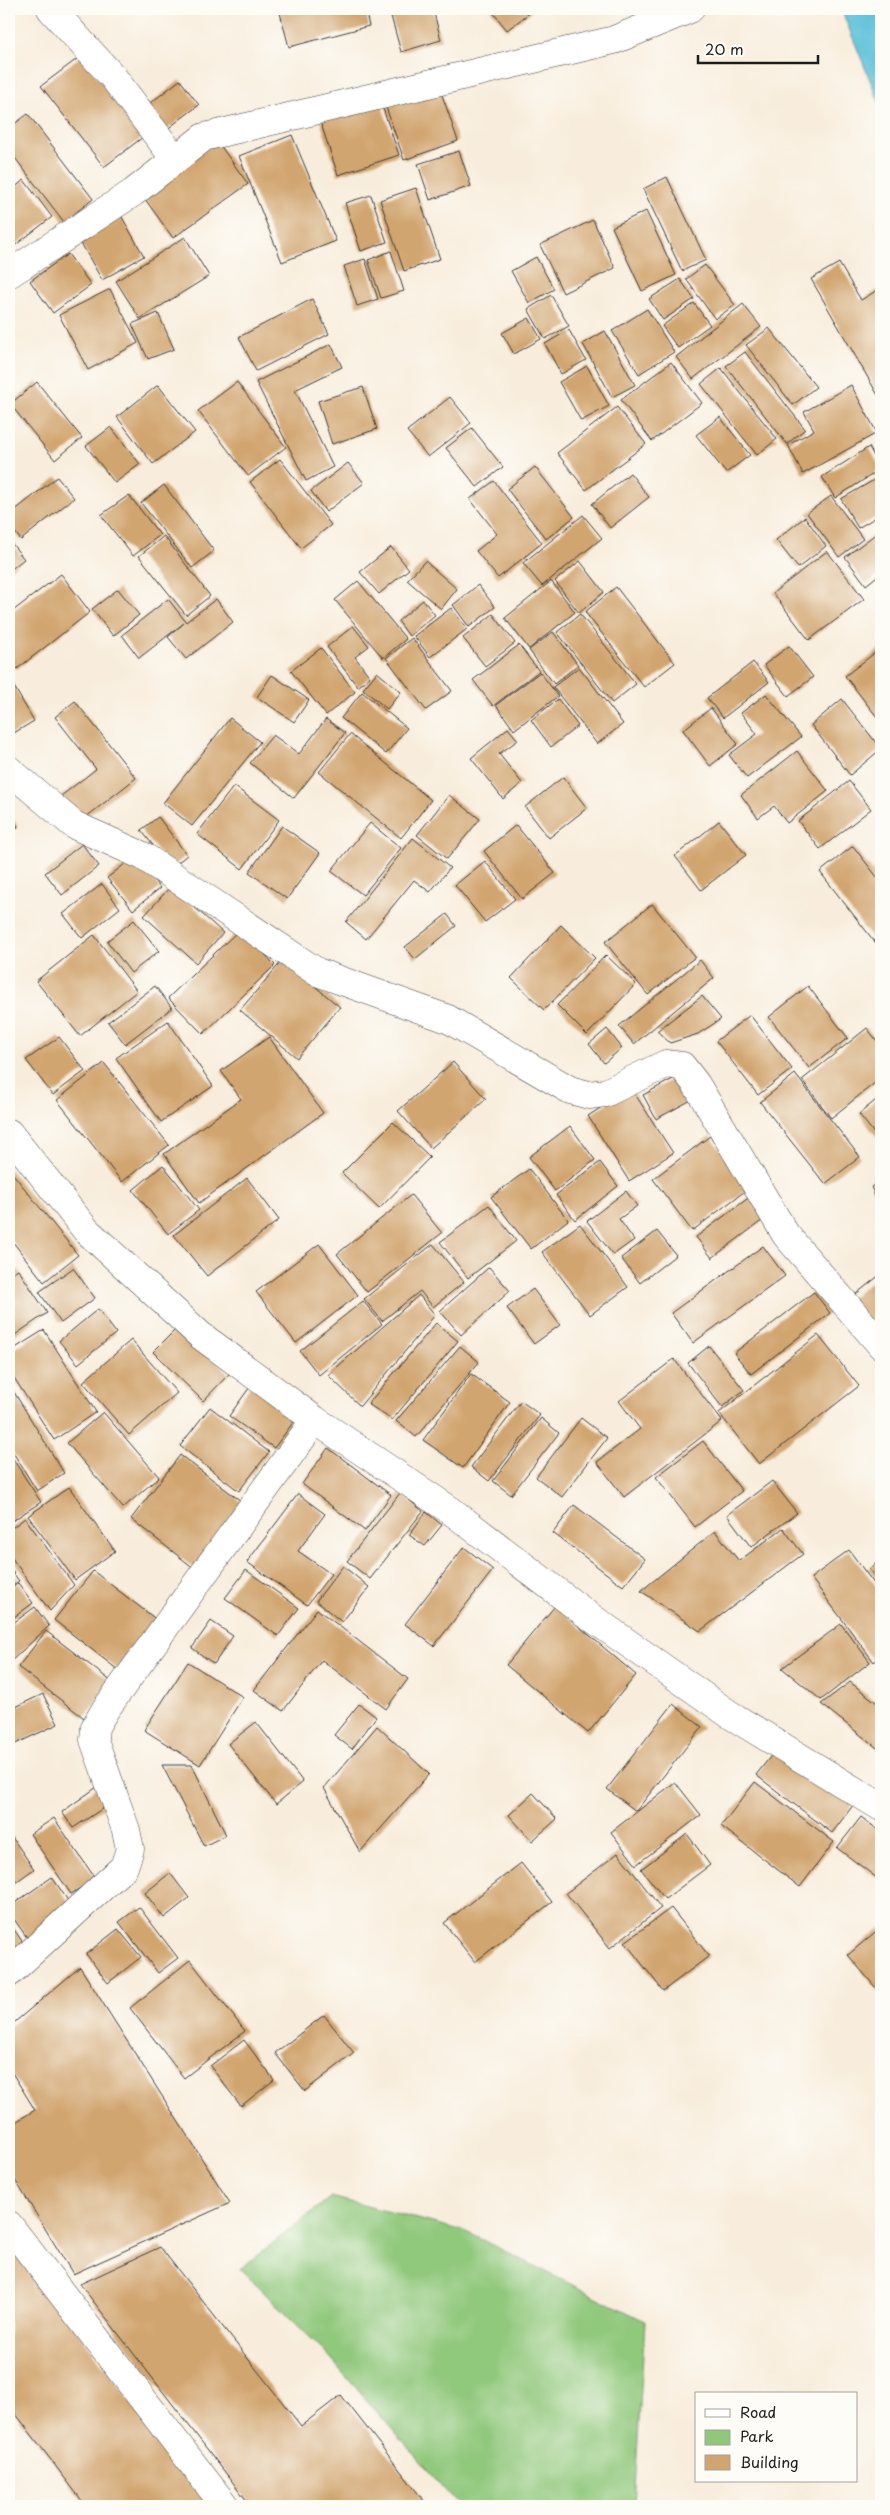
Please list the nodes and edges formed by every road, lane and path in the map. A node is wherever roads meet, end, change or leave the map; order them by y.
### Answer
1 (50, 9) edge
2 (690, 9) edge
3 (176, 160) junction
4 (9, 274) edge
5 (9, 770) edge
6 (9, 1133) edge
7 (881, 1345) edge
8 (315, 1420) junction
9 (881, 1807) edge
10 (9, 1973) edge
11 (9, 2225) edge
12 (225, 2506) edge

1 - 3 street
2 - 3 street
3 - 4 street
5 - 7 street
6 - 8 street
8 - 9 street
8 - 10 street
11 - 12 street

